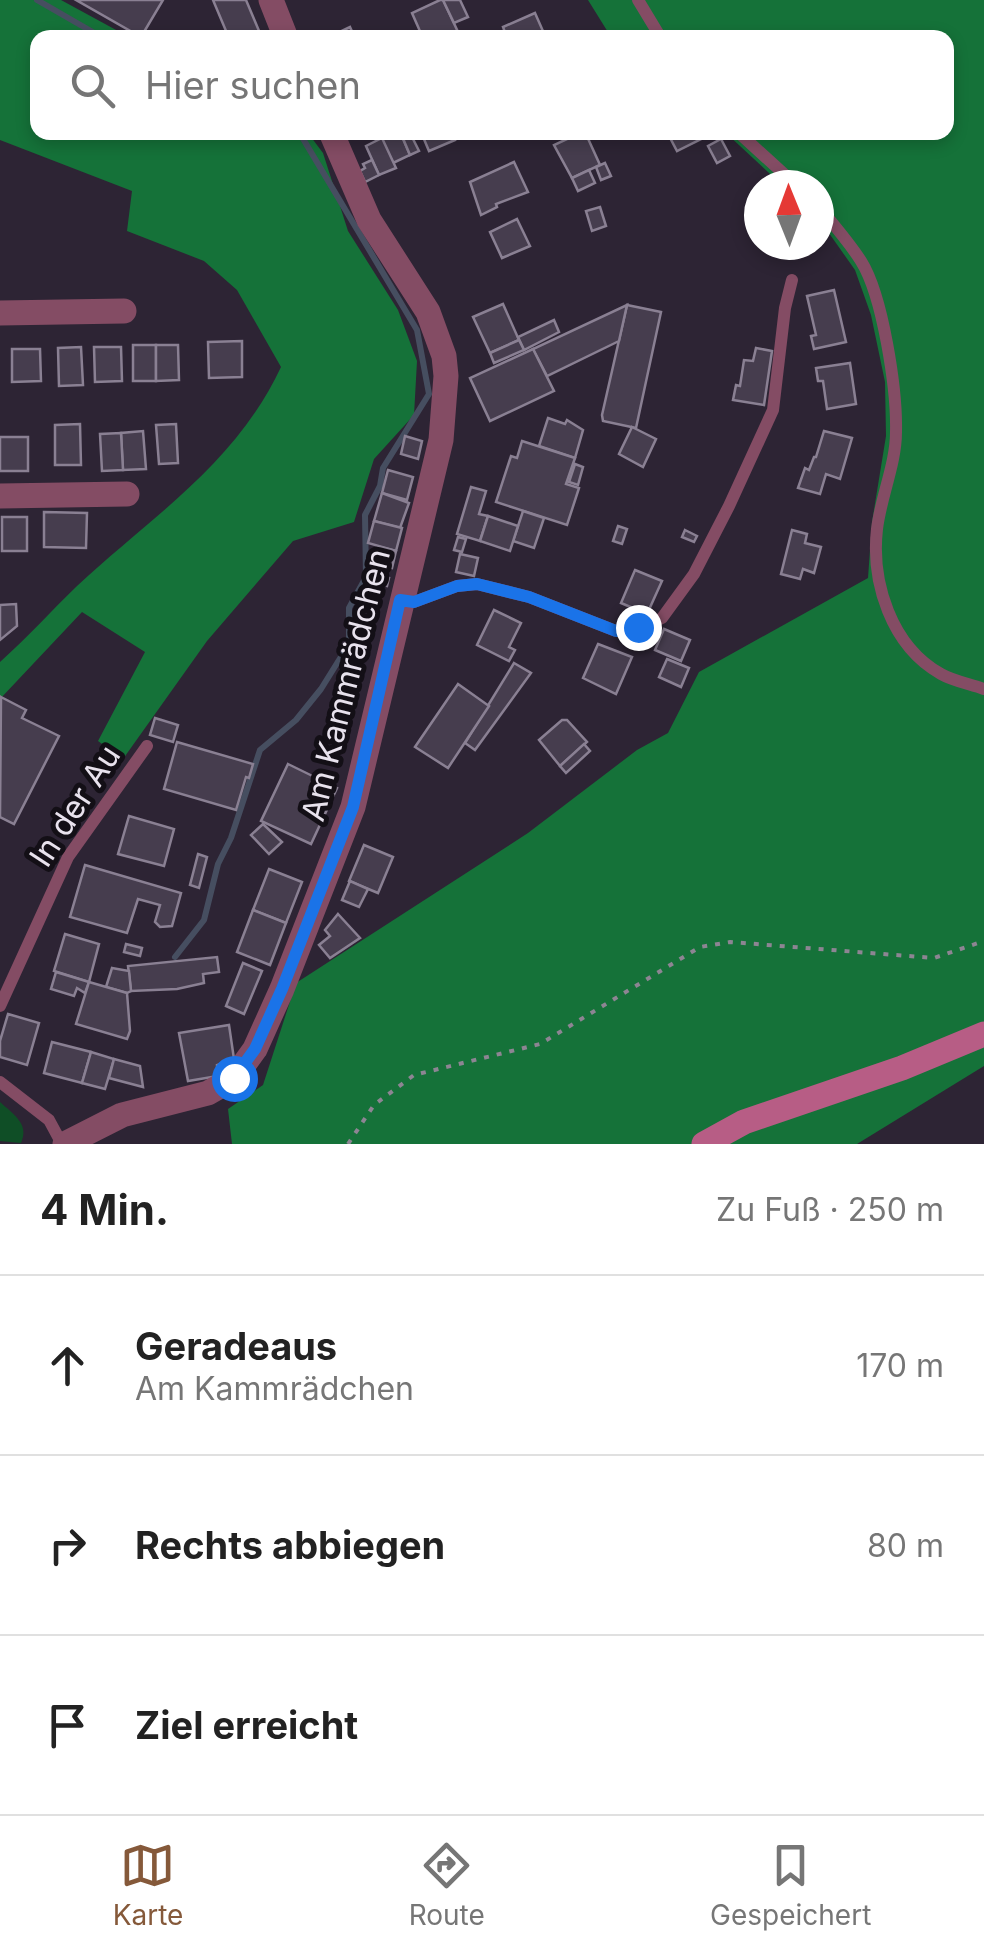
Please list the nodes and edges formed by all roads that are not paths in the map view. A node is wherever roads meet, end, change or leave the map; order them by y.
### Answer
1 (271, 0) edge
2 (638, 0) edge
3 (283, 30) edge
4 (656, 30) edge
5 (337, 140) edge
6 (747, 140) edge
7 (780, 170) edge
8 (834, 226) edge
9 (792, 280) dead end
10 (124, 310) dead end
11 (0, 312) edge
12 (126, 494) dead end
13 (0, 496) edge
14 (400, 600) junction
15 (984, 689) edge
16 (147, 746) dead end
17 (0, 1006) edge
18 (984, 1034) edge
19 (0, 1082) edge
20 (63, 1144) edge
21 (704, 1144) edge

1 - 3 street
2 - 4 lane
5 - 14 street, Am Kammrädchen
6 - 7 lane
8 - 15 lane
9 - 14 lane
10 - 11 street
12 - 13 street
14 - 20 street, Am Kammrädchen
16 - 17 lane, In der Au
18 - 21 street
19 - 20 lane

